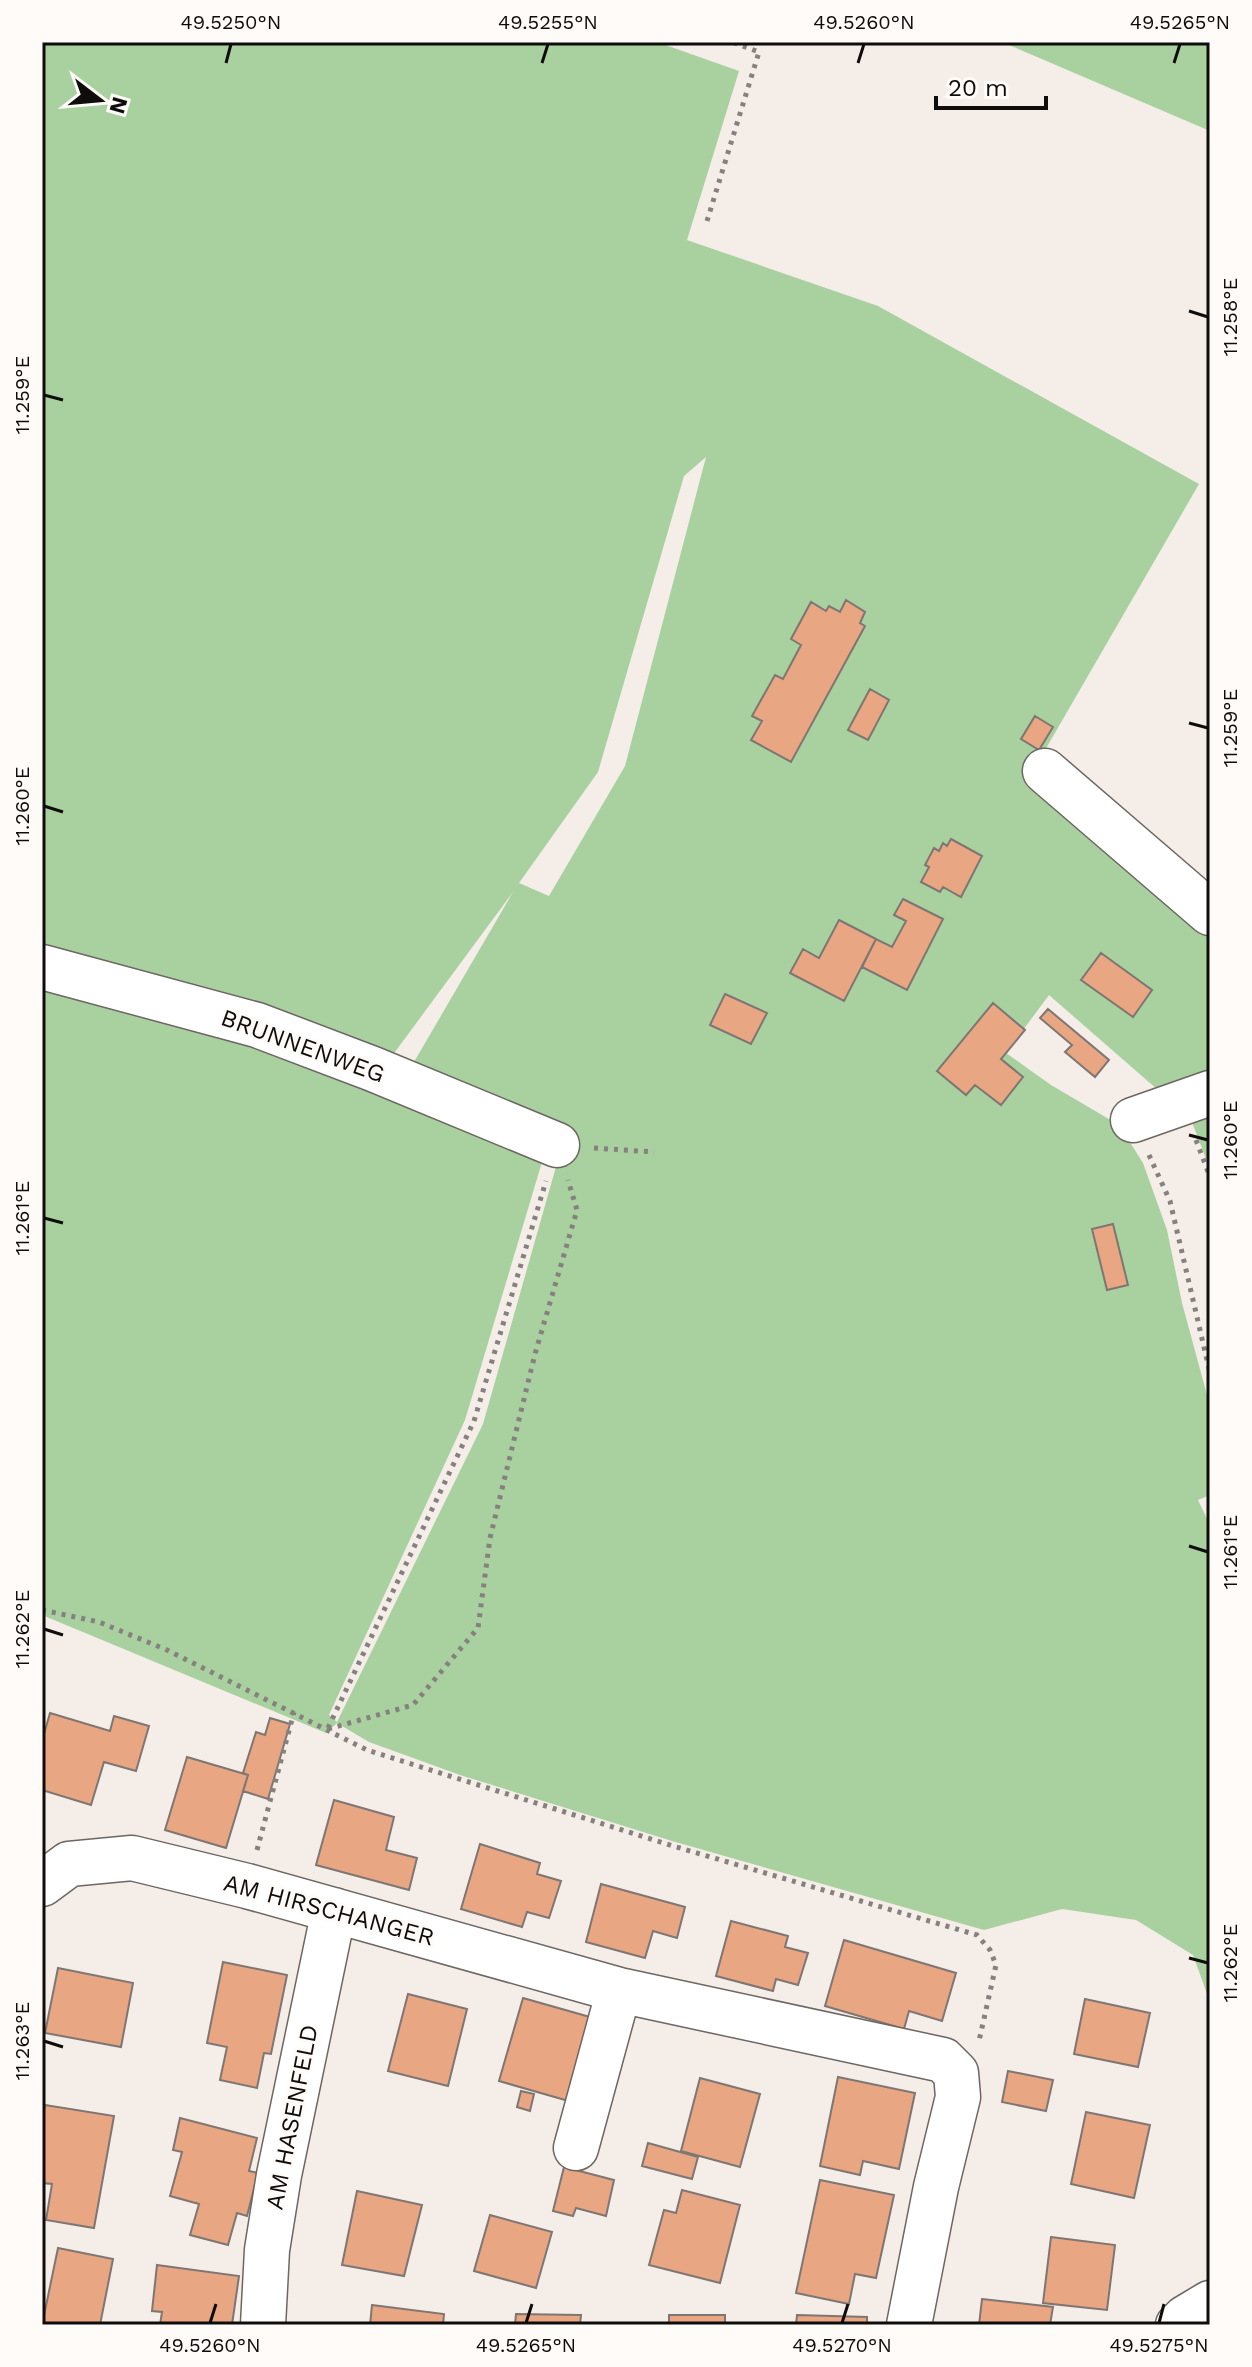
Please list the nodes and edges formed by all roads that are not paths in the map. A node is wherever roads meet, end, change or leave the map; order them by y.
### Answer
1 (1045, 771) dead end
2 (1210, 913) edge
3 (42, 967) edge
4 (1210, 1093) edge
5 (1133, 1120) road end
6 (557, 1145) road end
7 (42, 1884) edge
8 (334, 1910) junction
9 (619, 1990) junction
10 (576, 2148) dead end
11 (1210, 2303) edge
12 (263, 2325) edge
13 (909, 2325) edge
14 (1178, 2325) edge

1 - 2 street
3 - 6 street, BRUNNENWEG
4 - 5 street
7 - 8 street, AM HIRSCHANGER
8 - 9 street, AM HIRSCHANGER
8 - 12 street, AM HASENFELD
9 - 10 street
9 - 13 street, AM HIRSCHANGER
11 - 14 street

